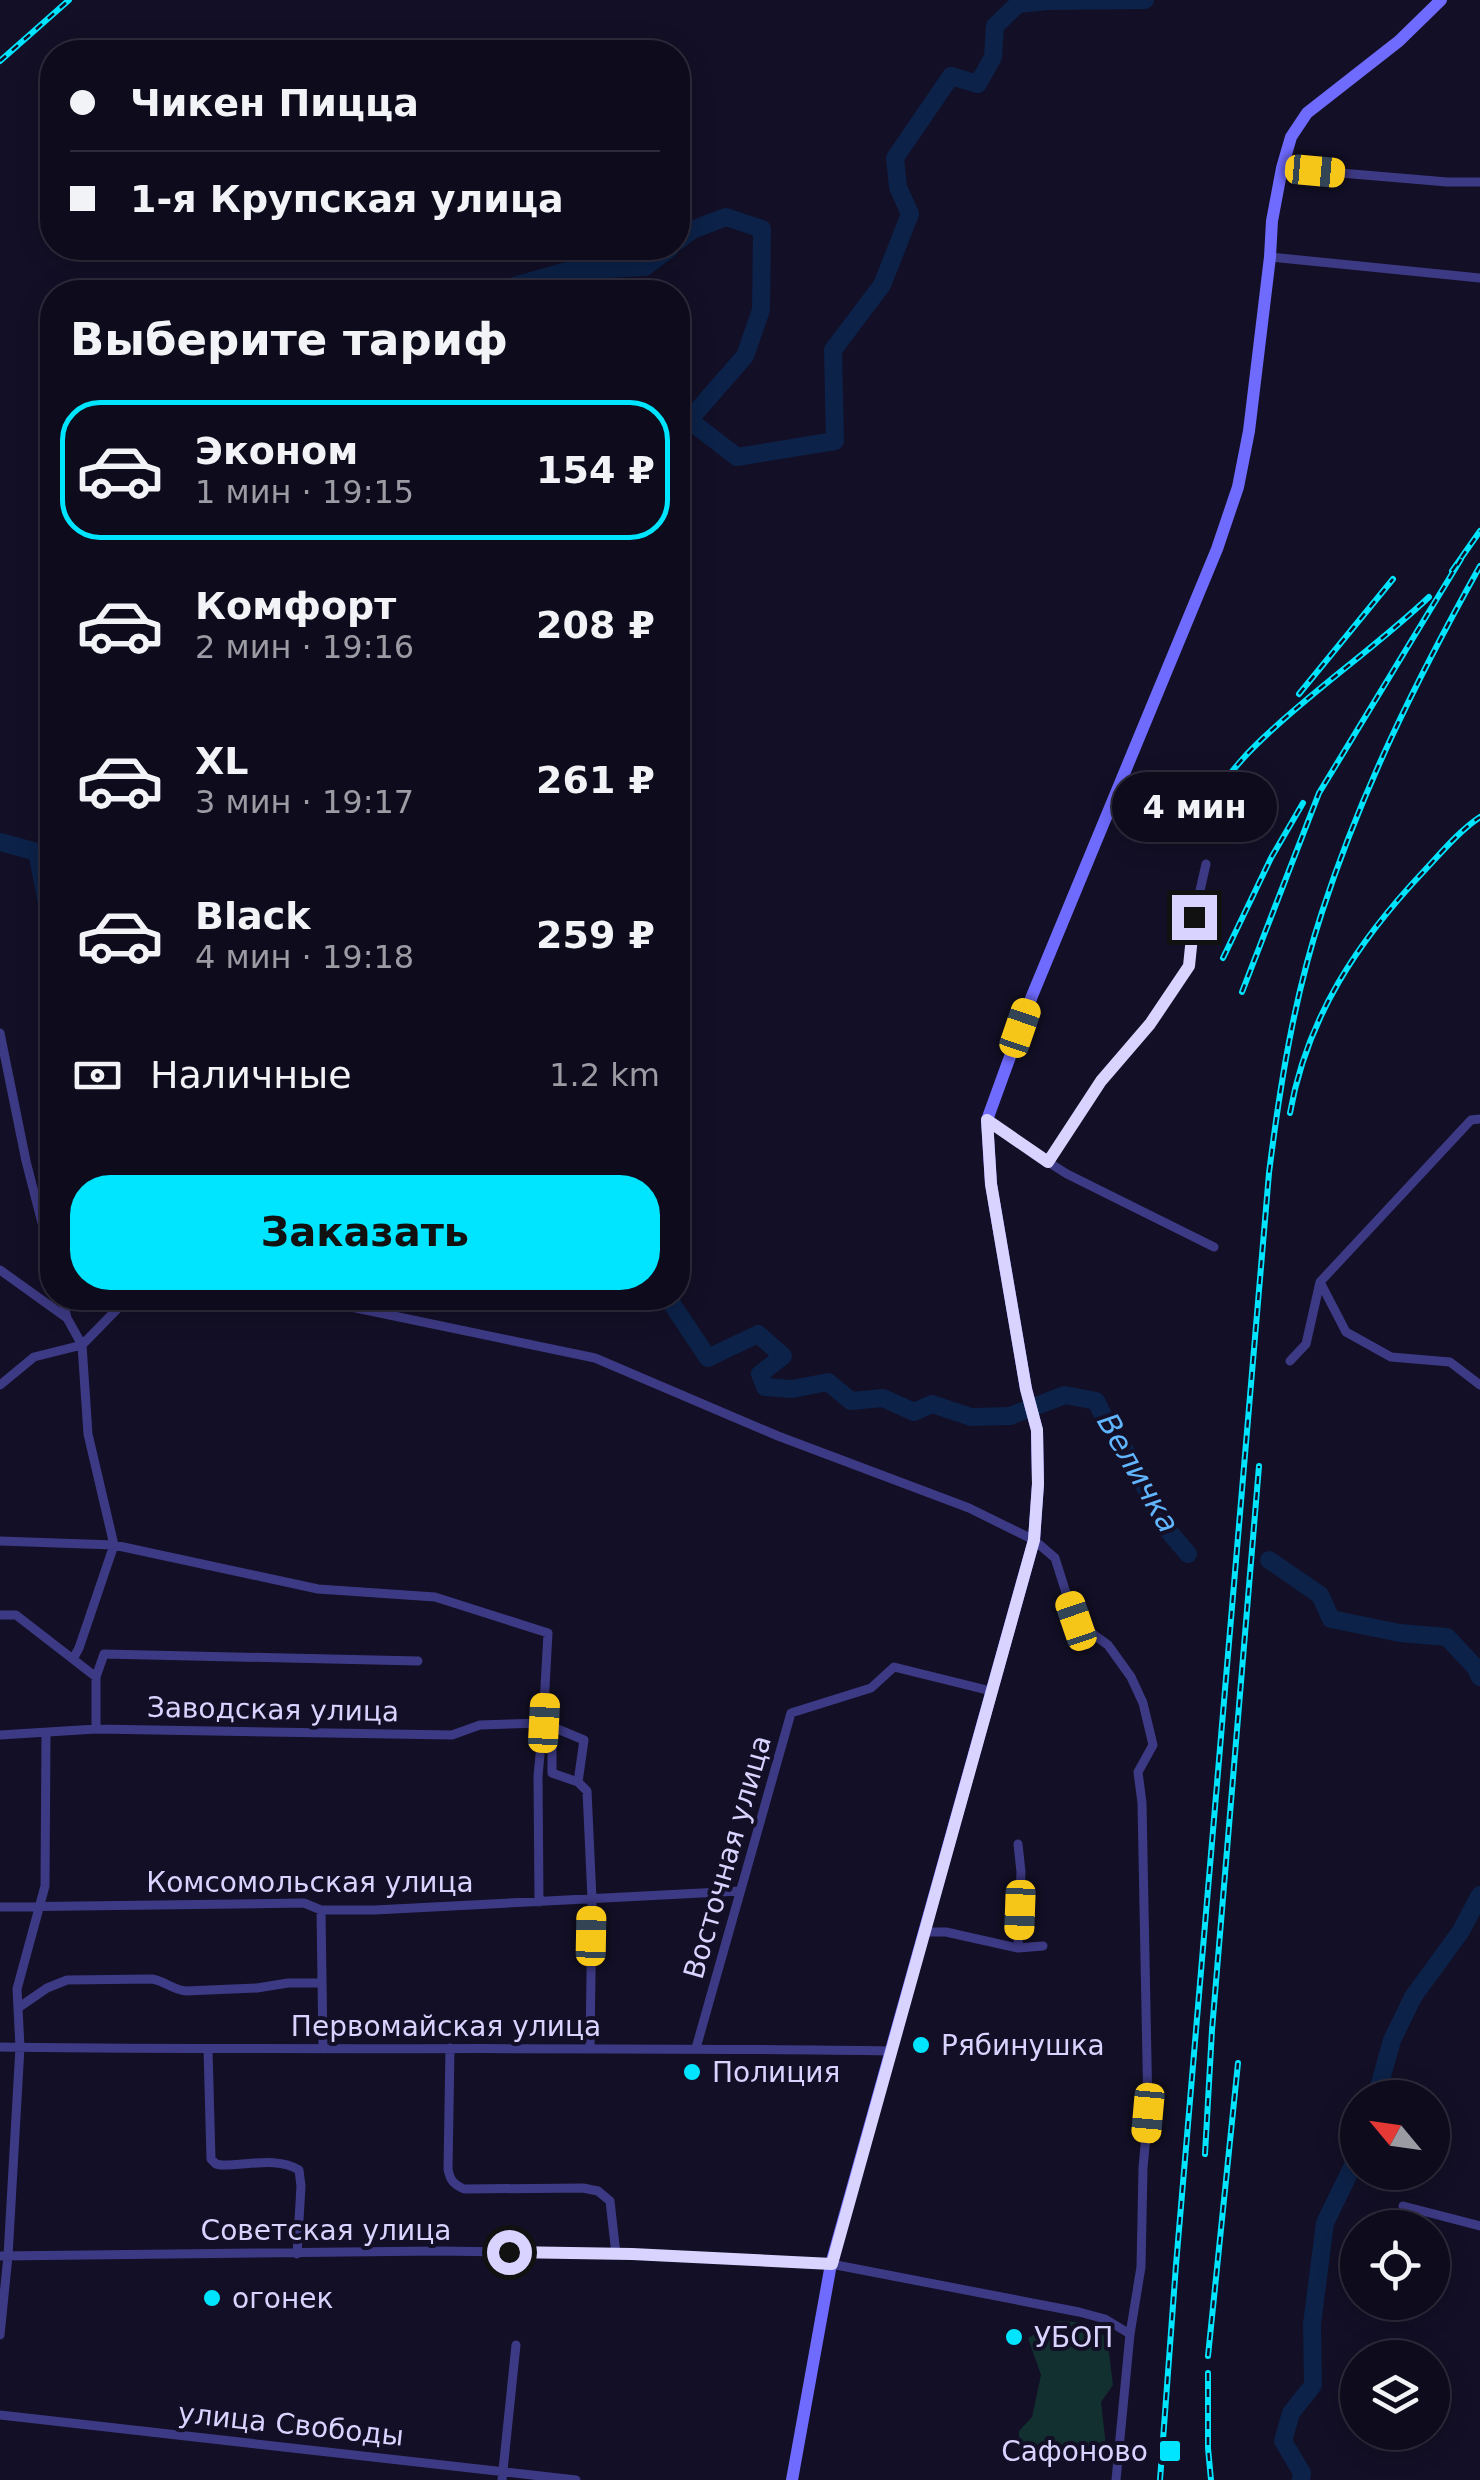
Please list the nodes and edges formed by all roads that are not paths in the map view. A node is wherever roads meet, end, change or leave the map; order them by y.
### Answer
1 (1441, 0) edge
2 (1282, 168) junction
3 (1480, 182) edge
4 (1270, 257) junction
5 (1480, 278) edge
6 (1206, 864) dead end
7 (0, 1033) edge
8 (1480, 1119) edge
9 (987, 1120) junction
10 (1048, 1162) junction
11 (40, 1215) edge
12 (1214, 1247) dead end
13 (0, 1270) edge
14 (1320, 1282) junction
15 (40, 1299) edge
16 (56, 1310) edge
17 (65, 1310) edge
18 (115, 1310) edge
19 (365, 1310) edge
20 (67, 1318) junction
21 (82, 1345) junction
22 (1290, 1362) dead end
23 (0, 1385) edge
24 (1480, 1386) edge
25 (1034, 1540) junction
26 (0, 1541) edge
27 (114, 1544) junction
28 (0, 1615) edge
29 (73, 1659) junction
30 (418, 1661) dead end
31 (96, 1678) junction
32 (991, 1691) junction
33 (544, 1723) junction
34 (96, 1729) junction
35 (46, 1734) junction
36 (0, 1735) edge
37 (578, 1782) junction
38 (1018, 1844) dead end
39 (740, 1891) junction
40 (592, 1899) junction
41 (539, 1902) junction
42 (0, 1907) edge
43 (38, 1907) junction
44 (321, 1910) junction
45 (925, 1932) junction
46 (1044, 1946) dead end
47 (1018, 1948) junction
48 (322, 1983) junction
49 (18, 2008) junction
50 (0, 2047) edge
51 (20, 2047) junction
52 (450, 2048) junction
53 (590, 2048) junction
54 (696, 2048) junction
55 (208, 2049) junction
56 (324, 2049) junction
57 (892, 2051) junction
58 (13, 2160) junction
59 (0, 2161) edge
60 (1404, 2206) dead end
61 (1480, 2226) edge
62 (297, 2254) junction
63 (616, 2254) junction
64 (4, 2256) edge
65 (832, 2264) junction
66 (1130, 2334) junction
67 (0, 2335) edge
68 (516, 2345) dead end
69 (0, 2414) edge
70 (503, 2475) edge
71 (576, 2480) edge
72 (792, 2480) edge
73 (1116, 2480) edge

1 - 2 street
2 - 3 street
2 - 4 street
4 - 5 street
4 - 9 street
6 - 10 street
7 - 11 street
8 - 14 street
9 - 10 street
9 - 25 street
10 - 12 street
13 - 15 street
14 - 22 street
14 - 24 street
16 - 20 street
17 - 20 street
18 - 21 street
19 - 25 street
20 - 21 street
21 - 23 street
21 - 27 street
25 - 32 street
25 - 66 street
26 - 27 street
27 - 29 street
27 - 33 street
28 - 29 street
29 - 31 street
30 - 31 street
31 - 34 street
32 - 39 street, Восточная улица
32 - 45 street
33 - 34 street, Заводская улица
33 - 37 street
33 - 37 street
33 - 41 street
34 - 35 street, Заводская улица
35 - 36 street, Заводская улица
35 - 43 street
37 - 40 street
38 - 47 street
39 - 40 street, Комсомольская улица
39 - 54 street, Восточная улица
40 - 41 street, Комсомольская улица
40 - 53 street
41 - 44 street, Комсомольская улица
42 - 43 street, Комсомольская улица
43 - 44 street, Комсомольская улица
43 - 49 street
44 - 48 street
45 - 47 street
45 - 57 street
46 - 47 street
48 - 49 street
48 - 56 street
49 - 51 street
50 - 51 street, Первомайская улица
51 - 55 street, Первомайская улица
51 - 58 street
52 - 53 street, Первомайская улица
52 - 56 street, Первомайская улица
52 - 63 street
53 - 54 street, Первомайская улица
54 - 57 street, Первомайская улица
55 - 56 street, Первомайская улица
55 - 62 street
57 - 65 street
58 - 59 street
58 - 64 street
60 - 61 street
62 - 63 street, Советская улица
62 - 64 street, Советская улица
63 - 65 street, Советская улица
64 - 67 street
65 - 66 street, Советская улица
65 - 72 street
66 - 73 street
68 - 70 street
69 - 70 street, улица Свободы
70 - 71 street, улица Свободы

